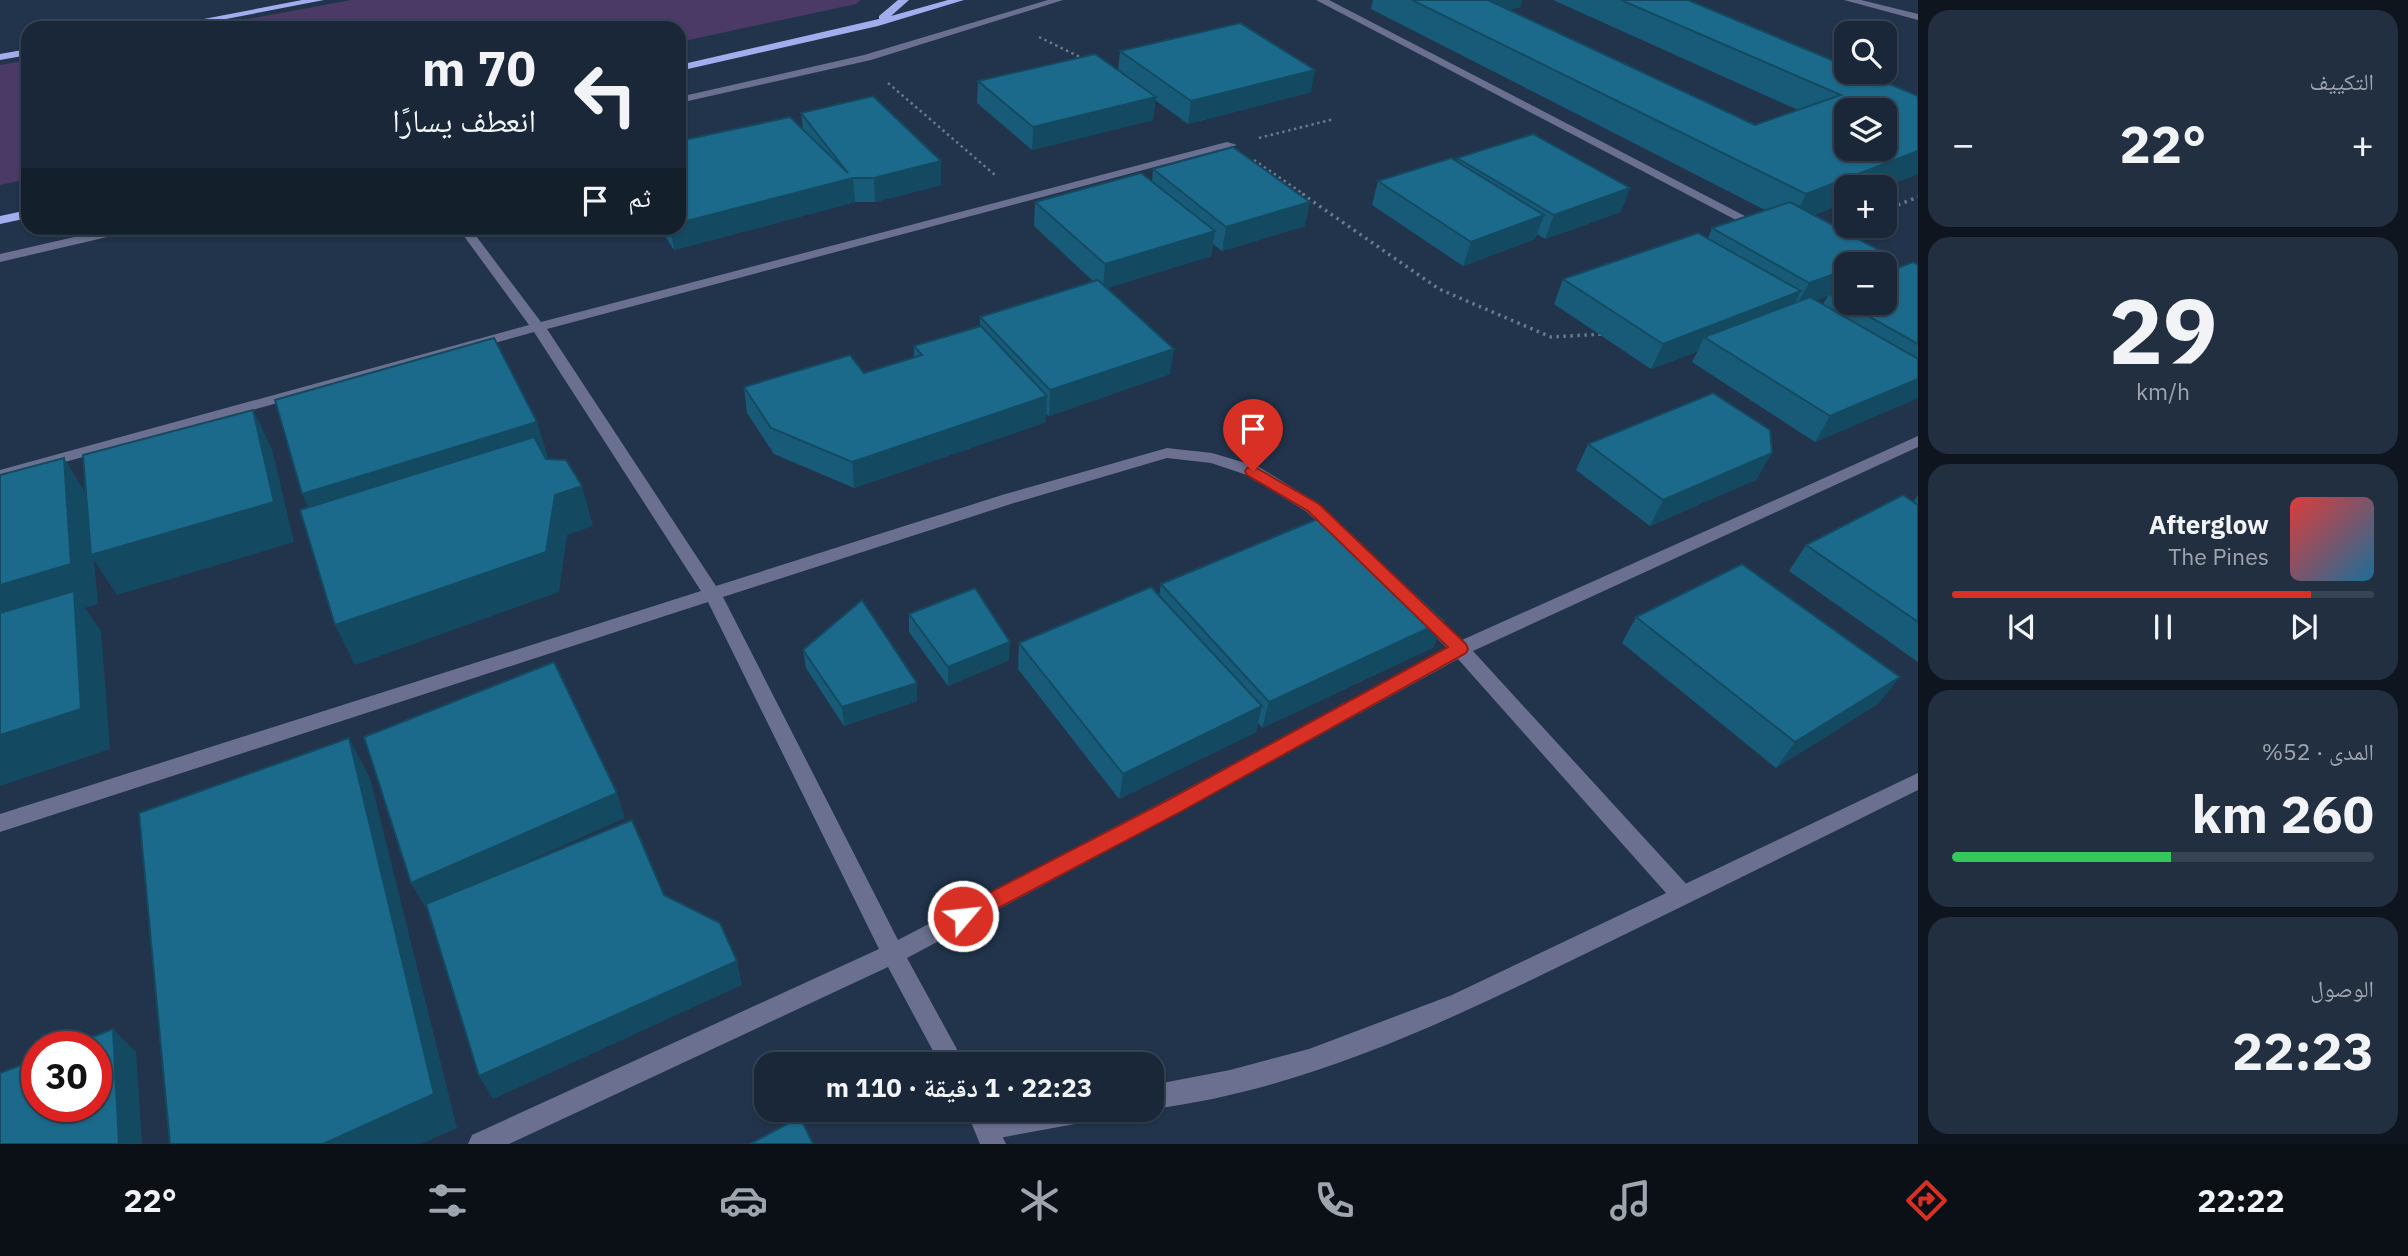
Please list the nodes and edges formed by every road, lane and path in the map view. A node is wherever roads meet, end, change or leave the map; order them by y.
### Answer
1 (319, 0) edge
2 (904, 0) edge
3 (959, 0) edge
4 (1058, 0) edge
5 (1321, 0) edge
6 (1849, 0) edge
7 (1918, 17) edge
8 (1000, 18) junction
9 (201, 21) edge
10 (874, 24) junction
11 (21, 53) edge
12 (0, 57) edge
13 (860, 59) junction
14 (1088, 61) edge
15 (686, 66) edge
16 (686, 98) edge
17 (1334, 119) dead end
18 (1231, 145) junction
19 (1918, 197) edge
20 (1022, 198) junction
21 (1897, 205) edge
22 (21, 216) edge
23 (0, 220) edge
24 (1774, 234) edge
25 (98, 235) edge
26 (469, 235) edge
27 (0, 258) edge
28 (538, 327) junction
29 (1606, 334) edge
30 (1918, 441) edge
31 (0, 475) edge
32 (1352, 545) edge
33 (713, 595) junction
34 (1411, 602) edge
35 (1460, 649) junction
36 (1918, 781) edge
37 (0, 823) edge
38 (1682, 895) junction
39 (893, 954) junction
40 (946, 1052) edge
41 (1164, 1095) edge
42 (1015, 1122) edge
43 (986, 1127) edge
44 (481, 1144) edge

1 - 9 main road
2 - 10 main road
3 - 10 main road
4 - 8 street
5 - 24 street
6 - 7 street
8 - 13 street
8 - 14 path
10 - 15 main road
11 - 12 main road
13 - 16 street
13 - 20 path
17 - 18 path
18 - 20 street
18 - 29 path
19 - 21 path
20 - 28 street
22 - 23 main road
25 - 27 street
26 - 28 street
28 - 31 street
28 - 33 street
30 - 35 street
32 - 33 street
33 - 37 street
33 - 39 street
34 - 35 street
35 - 38 street
35 - 39 street
36 - 38 street
38 - 41 street
39 - 40 street
39 - 44 street
42 - 43 street

